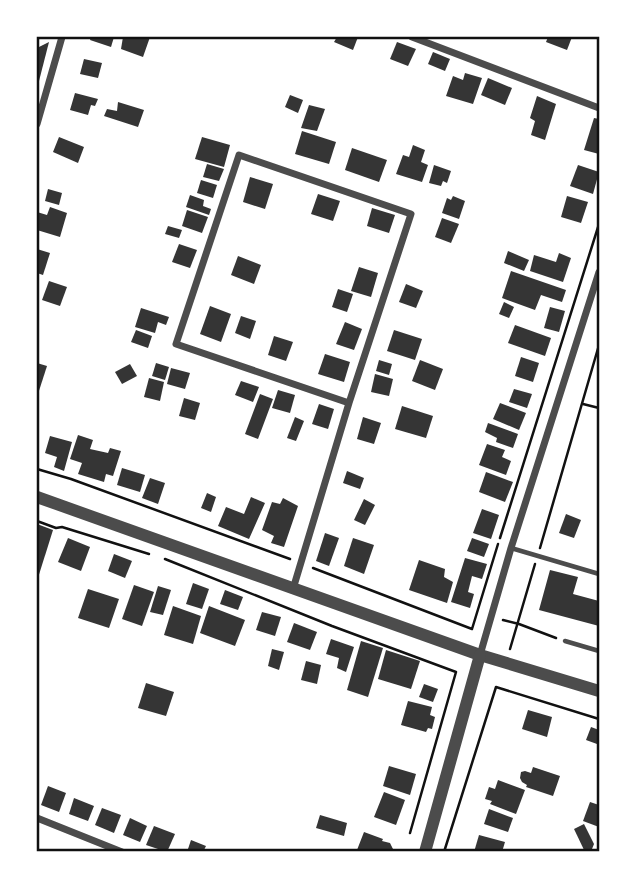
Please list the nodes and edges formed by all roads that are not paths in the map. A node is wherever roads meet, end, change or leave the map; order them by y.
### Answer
1 (62, 37) edge
2 (412, 37) edge
3 (599, 108) edge
4 (37, 124) edge
5 (599, 272) edge
6 (349, 403) junction
7 (37, 496) edge
8 (511, 548) junction
9 (599, 574) edge
10 (293, 589) junction
11 (565, 641) road end
12 (599, 651) edge
13 (480, 655) junction
14 (599, 691) edge
15 (37, 818) edge
16 (122, 852) edge
17 (425, 852) edge

1 - 4 street
2 - 3 street
5 - 8 street
6 - 6 street
6 - 10 street
7 - 10 street
8 - 9 lane
8 - 13 street
10 - 13 street
11 - 12 lane
13 - 14 street
13 - 17 street
15 - 16 street

